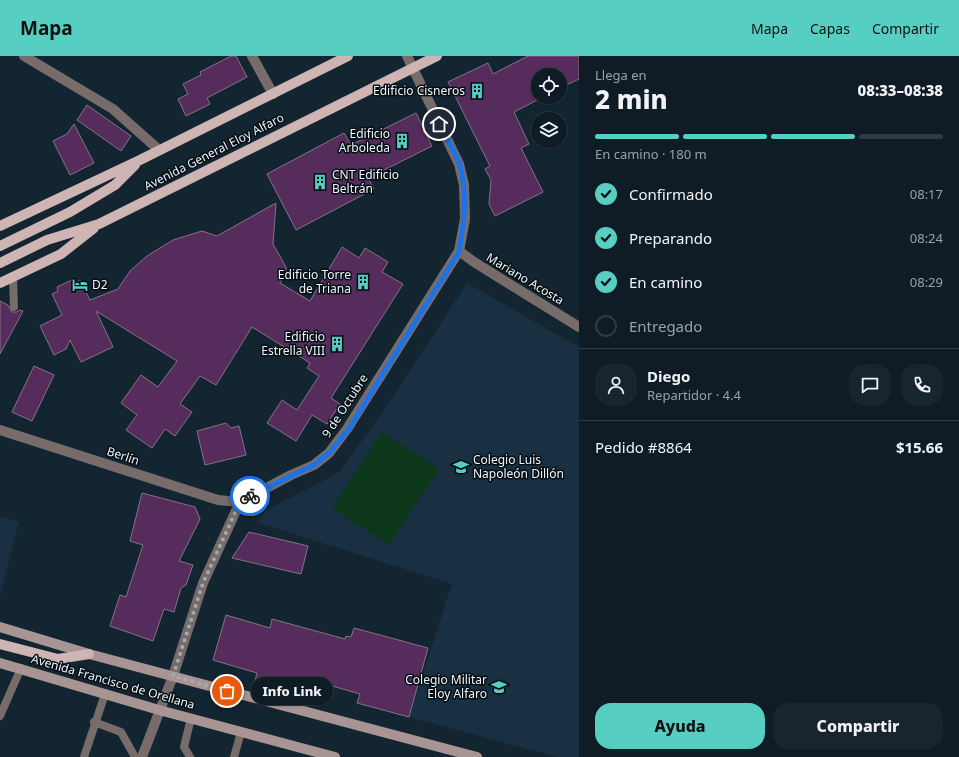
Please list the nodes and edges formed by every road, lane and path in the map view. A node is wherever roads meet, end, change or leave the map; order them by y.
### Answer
1 (24, 56) edge
2 (252, 56) edge
3 (348, 56) edge
4 (407, 56) edge
5 (437, 56) edge
6 (412, 67) junction
7 (273, 94) junction
8 (159, 150) junction
9 (140, 160) junction
10 (99, 224) junction
11 (0, 226) edge
12 (0, 246) edge
13 (459, 252) junction
14 (0, 263) edge
15 (13, 277) junction
16 (0, 283) edge
17 (14, 307) dead end
18 (579, 327) edge
19 (0, 430) edge
20 (240, 502) junction
21 (0, 627) edge
22 (0, 644) edge
23 (89, 654) junction
24 (0, 663) edge
25 (21, 668) junction
26 (173, 676) junction
27 (105, 694) junction
28 (159, 710) junction
29 (0, 716) edge
30 (191, 718) junction
31 (94, 722) junction
32 (241, 732) junction
33 (143, 756) edge
34 (84, 757) edge
35 (190, 757) edge
36 (234, 757) edge
37 (335, 757) edge
38 (477, 757) edge

1 - 8 street
2 - 7 street
3 - 7 main road, Avenida General Eloy Alfaro
4 - 6 street, 9 de Octubre
5 - 6 main road, Avenida General Eloy Alfaro
6 - 10 main road, Avenida General Eloy Alfaro
6 - 13 street, 9 de Octubre
7 - 8 main road, Avenida General Eloy Alfaro
8 - 9 main road, Avenida General Eloy Alfaro
9 - 11 main road
9 - 12 main road
10 - 14 main road, Avenida General Eloy Alfaro
10 - 15 main road
13 - 18 street, Mariano Acosta
13 - 20 street, 9 de Octubre
15 - 16 main road
15 - 17 lane
19 - 20 street, Berlín
20 - 26 street
21 - 23 main road, Avenida Francisco de Orellana
22 - 23 main road
23 - 26 main road, Avenida Francisco de Orellana
24 - 25 main road, Avenida Francisco de Orellana
25 - 27 main road, Avenida Francisco de Orellana
25 - 29 lane
26 - 28 street
26 - 38 main road, Avenida Francisco de Orellana
27 - 28 main road, Avenida Francisco de Orellana
27 - 31 lane
28 - 30 main road, Avenida Francisco de Orellana
28 - 33 street
30 - 32 main road, Avenida Francisco de Orellana
30 - 35 lane
31 - 33 lane
31 - 34 lane
32 - 36 lane
32 - 37 main road, Avenida Francisco de Orellana

